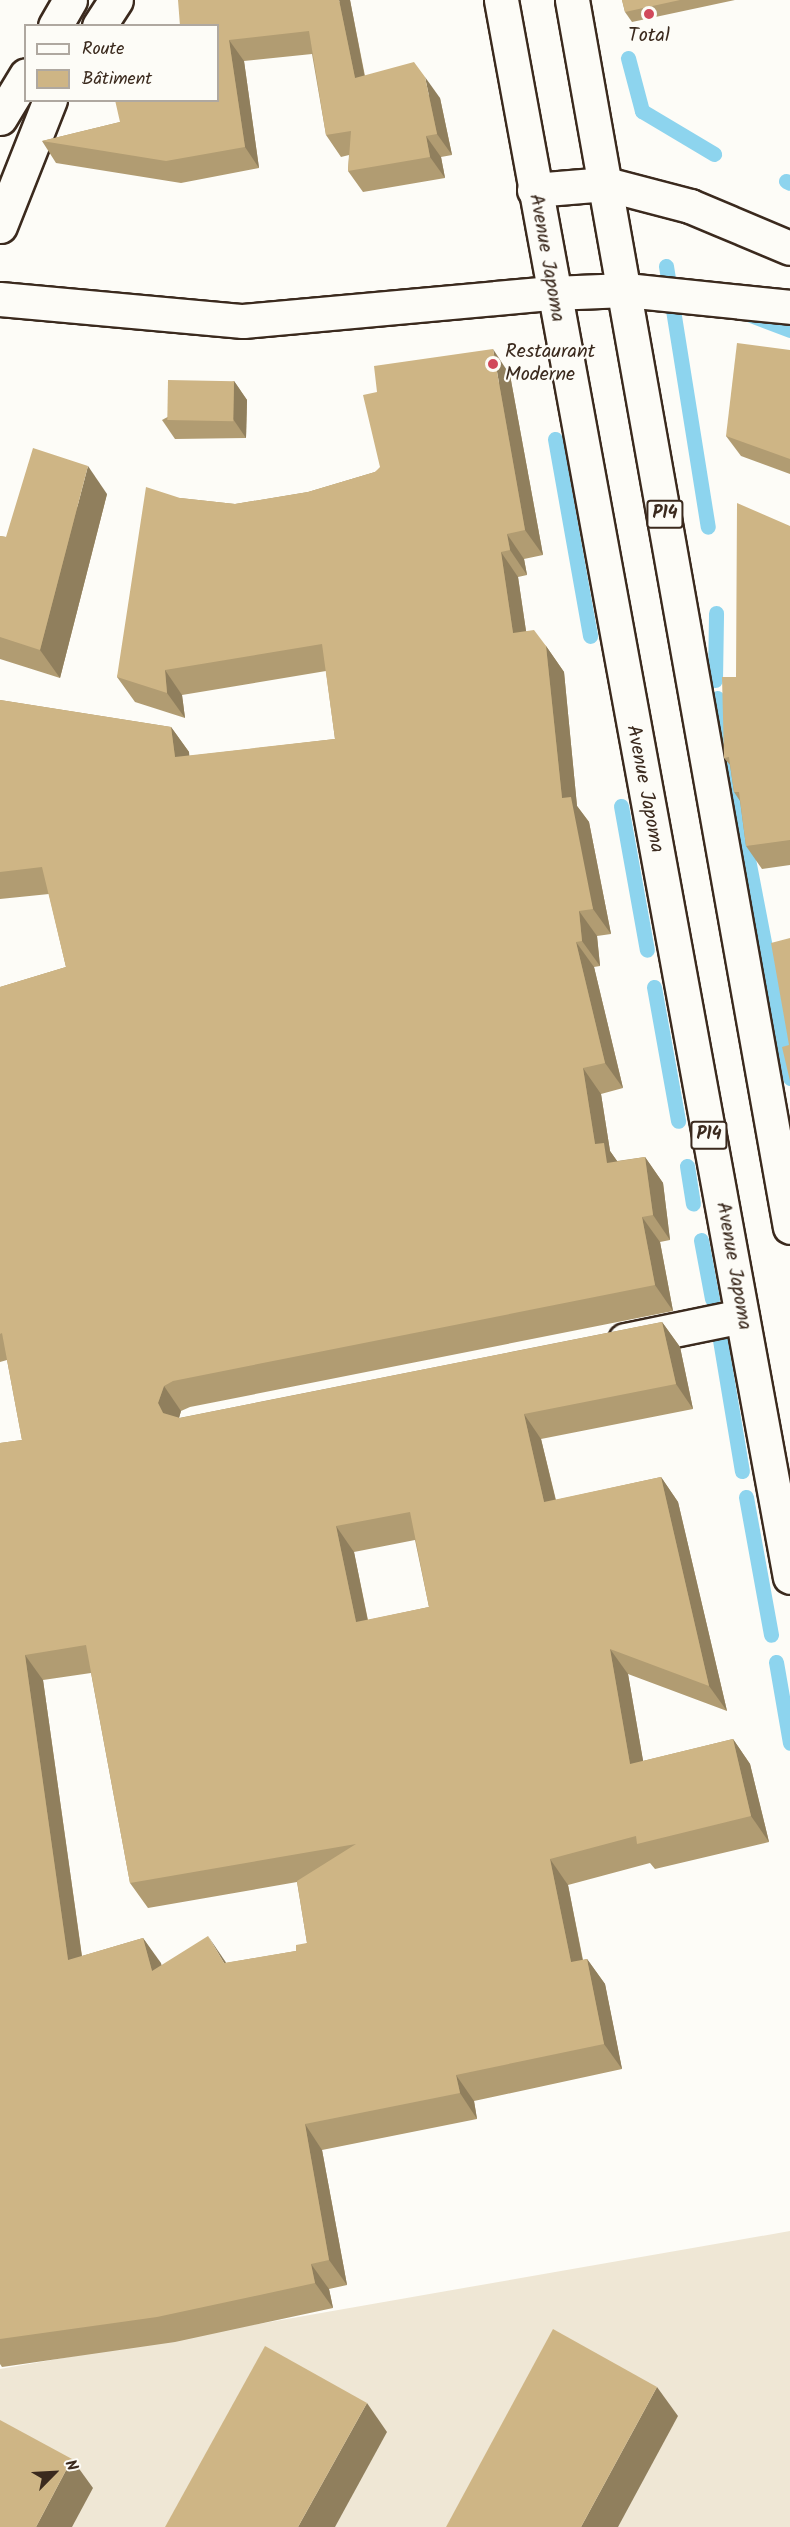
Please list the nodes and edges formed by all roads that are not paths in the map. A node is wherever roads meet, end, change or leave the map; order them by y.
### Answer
1 (70, 0) edge
2 (116, 0) edge
3 (501, 0) edge
4 (572, 0) edge
5 (56, 24) edge
6 (100, 24) edge
7 (24, 78) edge
8 (49, 102) edge
9 (0, 118) edge
10 (606, 184) junction
11 (534, 190) junction
12 (0, 226) edge
13 (790, 248) edge
14 (626, 290) junction
15 (552, 293) junction
16 (0, 299) edge
17 (790, 307) edge
18 (790, 1227) edge
19 (742, 1316) junction
20 (591, 1346) edge
21 (790, 1577) edge

1 - 5 main road
2 - 6 main road
3 - 11 main road, Avenue Japoma / P14
4 - 10 main road, P14
7 - 9 main road
8 - 12 main road
10 - 11 main road
10 - 13 main road
10 - 14 main road, P14
11 - 15 main road, Avenue Japoma / P14
14 - 15 main road
14 - 17 main road
14 - 18 main road, P14
15 - 16 main road
15 - 19 main road, Avenue Japoma / P14
19 - 20 main road
19 - 21 main road, Avenue Japoma / P14

